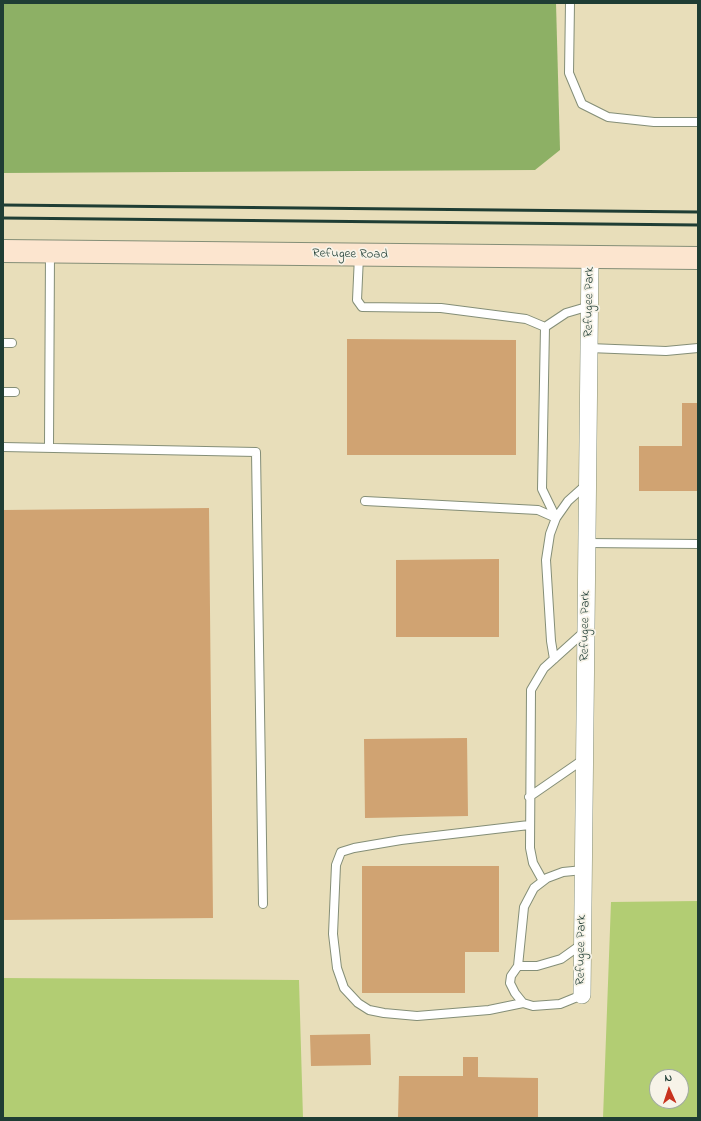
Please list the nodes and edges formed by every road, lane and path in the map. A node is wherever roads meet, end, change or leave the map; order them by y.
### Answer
1 (570, 3) edge
2 (698, 122) edge
3 (3, 252) edge
4 (50, 252) junction
5 (359, 256) junction
6 (590, 257) junction
7 (698, 258) edge
8 (590, 306) junction
9 (545, 327) junction
10 (3, 342) edge
11 (12, 343) dead end
12 (589, 348) junction
13 (698, 348) edge
14 (3, 392) edge
15 (14, 392) dead end
16 (49, 446) junction
17 (3, 447) edge
18 (588, 483) junction
19 (365, 501) dead end
20 (556, 518) junction
21 (587, 544) junction
22 (698, 544) edge
23 (586, 630) junction
24 (554, 659) junction
25 (585, 759) junction
26 (529, 798) junction
27 (529, 825) junction
28 (583, 870) junction
29 (542, 881) junction
30 (263, 904) dead end
31 (582, 944) junction
32 (518, 966) junction
33 (582, 995) joint
34 (522, 1003) junction

1 - 2 lane
3 - 4 main road, Refugee Road
4 - 5 main road, Refugee Road
4 - 16 lane
5 - 6 main road, Refugee Road
5 - 9 lane
6 - 7 main road, Refugee Road
6 - 8 street, Refugee Park
8 - 9 lane
8 - 12 street, Refugee Park
9 - 20 lane
10 - 11 lane
12 - 13 lane
12 - 18 street, Refugee Park
14 - 15 lane
16 - 17 lane
16 - 30 lane
18 - 20 lane
18 - 21 street, Refugee Park
19 - 20 lane
20 - 24 lane
21 - 22 lane
21 - 23 street, Refugee Park
23 - 24 lane
23 - 25 street, Refugee Park
24 - 26 lane
25 - 26 lane
25 - 28 street, Refugee Park
26 - 27 lane
27 - 29 lane
27 - 34 lane
28 - 29 lane
28 - 31 street, Refugee Park
29 - 32 lane
31 - 32 lane
31 - 33 street, Refugee Park
32 - 34 lane
33 - 34 lane

